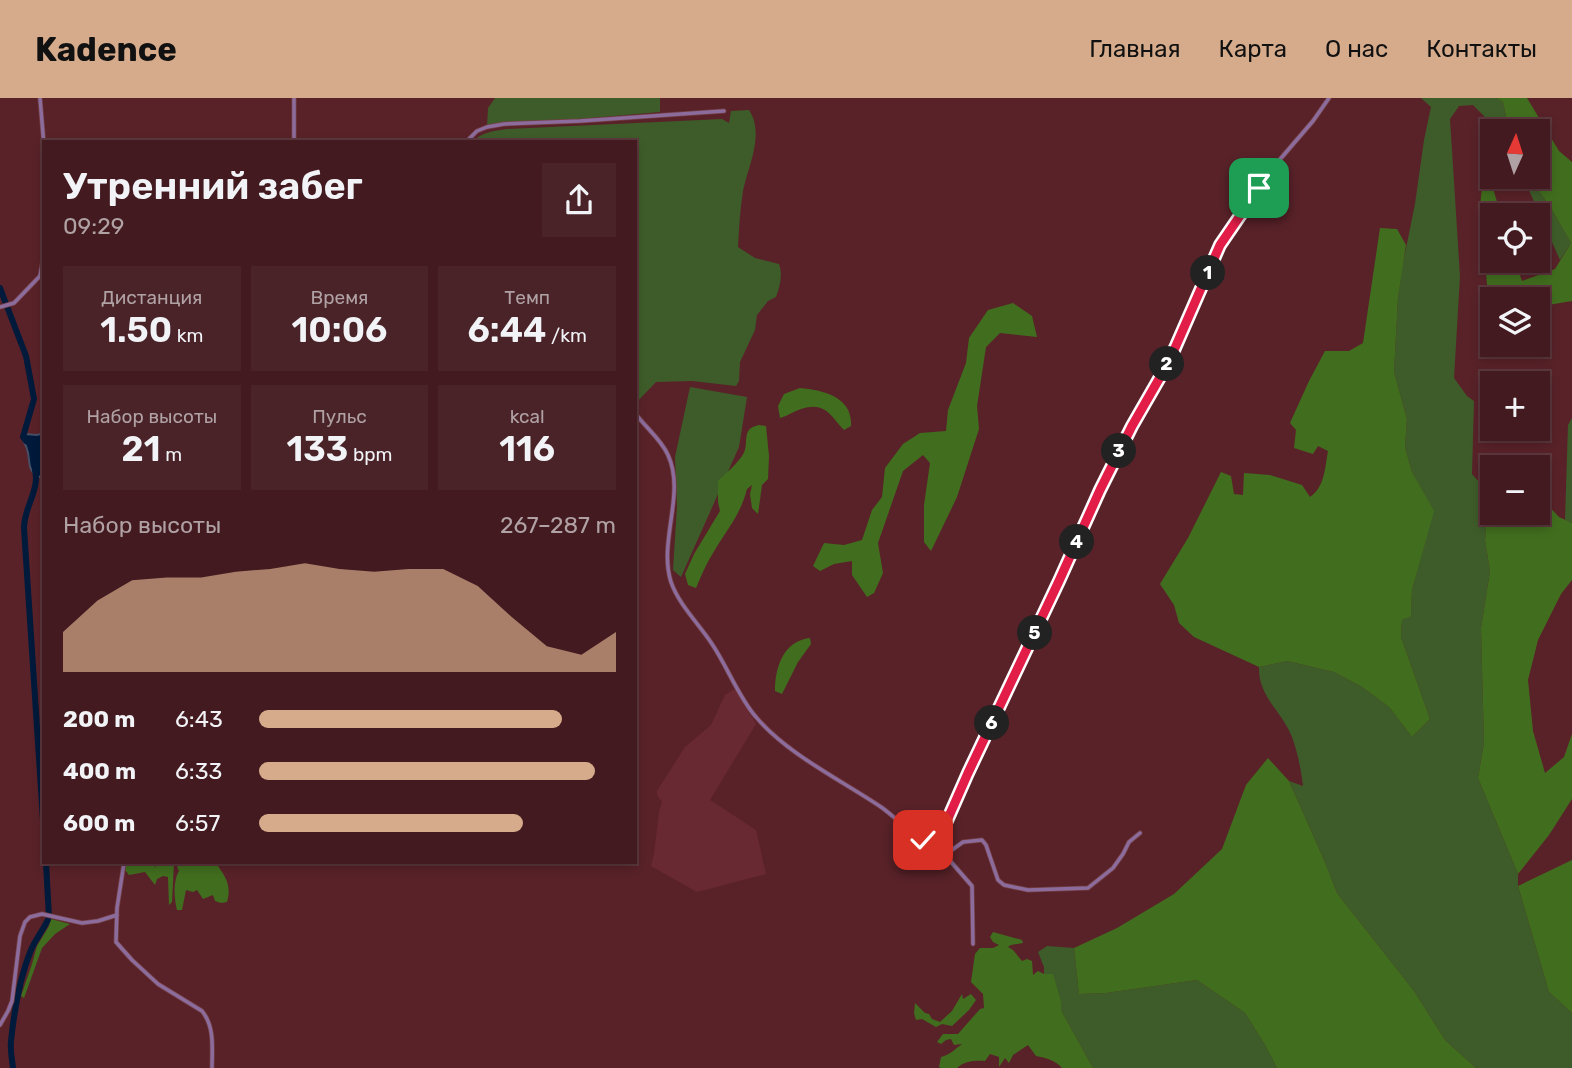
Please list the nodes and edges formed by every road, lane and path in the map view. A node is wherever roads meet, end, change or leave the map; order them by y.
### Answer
1 (40, 98) edge
2 (293, 98) edge
3 (1329, 98) edge
4 (724, 111) dead end
5 (44, 140) edge
6 (293, 140) edge
7 (468, 140) edge
8 (42, 265) edge
9 (2, 307) edge
10 (637, 415) edge
11 (1140, 833) dead end
12 (935, 848) junction
13 (946, 855) junction
14 (124, 864) edge
15 (117, 915) junction
16 (973, 944) dead end
17 (0, 1025) edge
18 (212, 1068) edge

1 - 5 street
2 - 6 street
3 - 12 street
4 - 7 street
8 - 9 street
10 - 12 street
11 - 13 street
12 - 13 street
13 - 16 street
14 - 15 street
15 - 17 street
15 - 18 street

